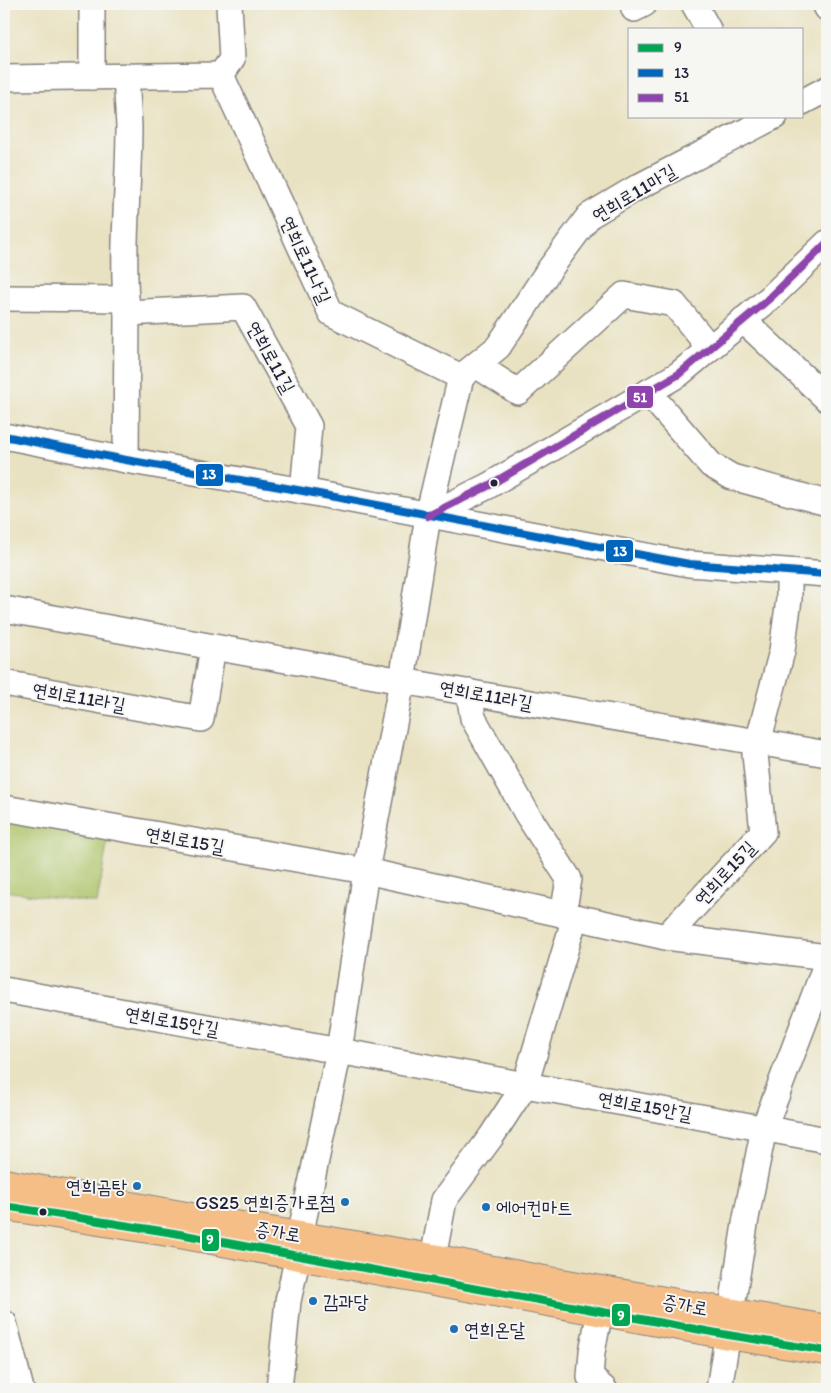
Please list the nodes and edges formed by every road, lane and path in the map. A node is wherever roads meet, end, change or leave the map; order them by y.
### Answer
1 (92, 4) edge
2 (229, 4) edge
3 (694, 4) edge
4 (825, 4) edge
5 (827, 8) edge
6 (707, 28) edge
7 (221, 75) junction
8 (92, 77) junction
9 (126, 77) junction
10 (4, 78) edge
11 (827, 89) edge
12 (804, 101) edge
13 (766, 118) edge
14 (827, 243) edge
15 (4, 298) edge
16 (126, 306) junction
17 (743, 320) junction
18 (710, 348) junction
19 (468, 371) junction
20 (648, 392) junction
21 (827, 399) edge
22 (4, 436) edge
23 (126, 460) junction
24 (302, 491) junction
25 (827, 503) edge
26 (428, 516) junction
27 (789, 572) junction
28 (827, 574) edge
29 (4, 609) edge
30 (213, 647) junction
31 (402, 681) junction
32 (4, 683) edge
33 (469, 692) junction
34 (759, 742) junction
35 (827, 754) edge
36 (4, 808) edge
37 (366, 872) junction
38 (569, 916) junction
39 (666, 937) junction
40 (827, 957) edge
41 (827, 962) edge
42 (4, 990) edge
43 (339, 1051) junction
44 (525, 1085) junction
45 (764, 1128) junction
46 (827, 1140) edge
47 (4, 1184) edge
48 (4, 1206) edge
49 (299, 1246) junction
50 (434, 1258) junction
51 (600, 1311) junction
52 (4, 1323) edge
53 (729, 1324) junction
54 (827, 1329) edge
55 (827, 1351) edge
56 (21, 1389) edge
57 (279, 1389) edge
58 (604, 1389) edge
59 (719, 1389) edge

1 - 8 street
2 - 7 street
3 - 6 street
4 - 5 street
7 - 9 street
7 - 19 street, 연희로11나길
8 - 9 street
8 - 10 street
9 - 16 street
11 - 12 street
13 - 19 street, 연희로11마길
14 - 17 street
15 - 16 street
16 - 23 street
16 - 24 street, 연희로11길
17 - 18 street
17 - 21 street
18 - 19 street
18 - 20 street
19 - 26 street
20 - 25 street
20 - 26 street
22 - 23 street
23 - 24 street
24 - 26 street
26 - 27 street
26 - 31 street
27 - 28 street
27 - 34 street
29 - 30 street, 연희로11라길
30 - 31 street, 연희로11라길
30 - 32 street, 연희로11라길
31 - 33 street, 연희로11라길
31 - 37 street
33 - 34 street, 연희로11라길
33 - 38 street
34 - 35 street, 연희로11라길
34 - 39 street, 연희로15길
36 - 37 street, 연희로15길
37 - 38 street, 연희로15길
37 - 43 street
38 - 39 street, 연희로15길
38 - 44 street
39 - 40 street, 연희로15길
41 - 45 street
42 - 43 street, 연희로15안길
43 - 44 street, 연희로15안길
43 - 49 street
44 - 45 street, 연희로15안길
44 - 50 street
45 - 46 street, 연희로15안길
45 - 53 street, 증가로
47 - 49 main road, 증가로
48 - 49 main road, 증가로
49 - 50 main road, 증가로
49 - 51 main road, 증가로
49 - 57 street
50 - 53 main road, 증가로
51 - 53 main road, 증가로
51 - 58 street
52 - 56 street
53 - 54 main road, 증가로
53 - 55 main road, 증가로
53 - 59 street

